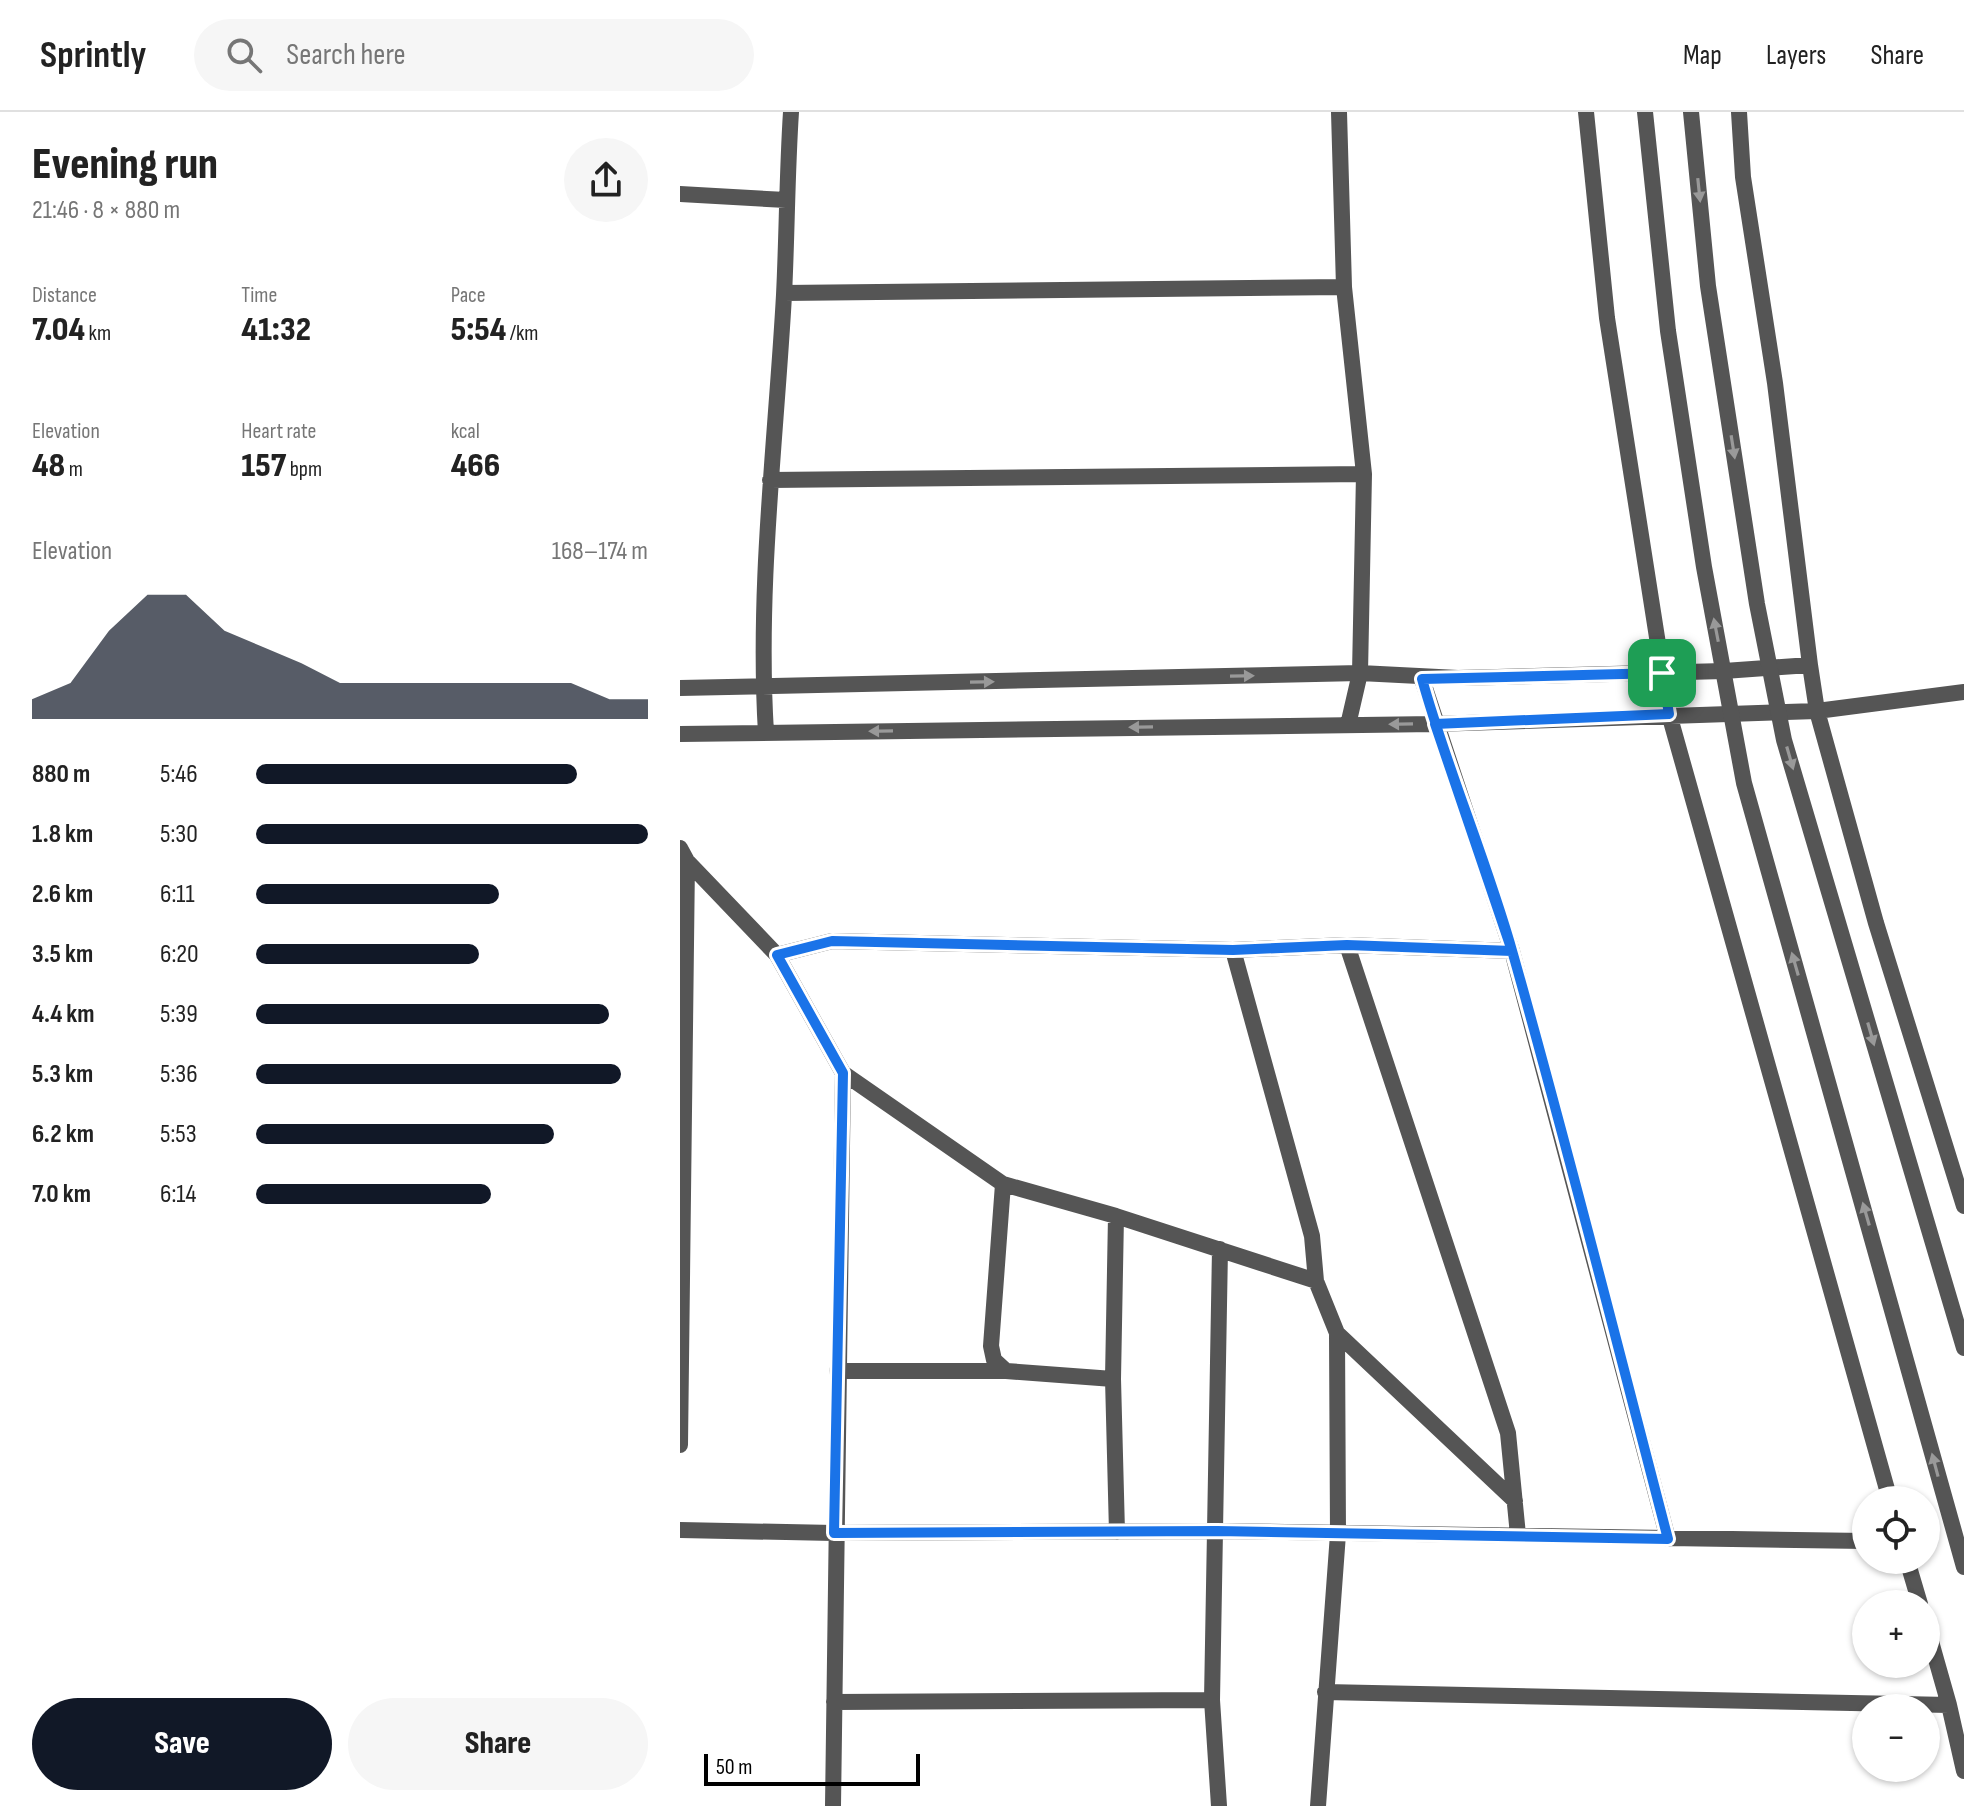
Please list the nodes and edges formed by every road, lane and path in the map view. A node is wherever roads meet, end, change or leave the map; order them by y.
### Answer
1 (791, 112) edge
2 (1339, 112) edge
3 (1586, 112) edge
4 (1645, 112) edge
5 (1691, 112) edge
6 (1739, 112) edge
7 (680, 194) edge
8 (786, 200) junction
9 (1344, 287) junction
10 (784, 293) junction
11 (1364, 474) junction
12 (770, 480) junction
13 (1810, 665) junction
14 (1770, 668) junction
15 (1724, 671) junction
16 (1360, 673) junction
17 (1662, 673) junction
18 (1422, 679) junction
19 (763, 687) junction
20 (680, 688) edge
21 (1964, 692) edge
22 (1779, 711) junction
23 (1817, 711) junction
24 (1731, 712) junction
25 (1669, 714) junction
26 (1435, 724) junction
27 (1348, 725) junction
28 (766, 733) junction
29 (680, 734) edge
30 (683, 854) edge
31 (1347, 945) junction
32 (1233, 950) junction
33 (1512, 951) junction
34 (777, 955) junction
35 (843, 1073) junction
36 (681, 1089) edge
37 (1003, 1184) junction
38 (1964, 1206) edge
39 (1116, 1216) junction
40 (1220, 1249) junction
41 (1316, 1281) junction
42 (1337, 1333) junction
43 (1964, 1348) edge
44 (837, 1371) junction
45 (1006, 1371) junction
46 (1113, 1379) junction
47 (680, 1445) edge
48 (1886, 1486) edge
49 (1515, 1501) junction
50 (680, 1530) edge
51 (1217, 1531) junction
52 (1117, 1532) junction
53 (834, 1533) junction
54 (1338, 1534) junction
55 (1518, 1535) junction
56 (1668, 1539) junction
57 (1852, 1541) edge
58 (1964, 1567) edge
59 (1940, 1673) edge
60 (1325, 1692) junction
61 (1212, 1700) junction
62 (834, 1702) junction
63 (1949, 1705) junction
64 (1964, 1771) edge
65 (833, 1806) edge
66 (1219, 1806) edge
67 (1318, 1806) edge

1 - 8 street
2 - 9 street
3 - 17 street
15 -> 4 street
5 -> 14 street
6 - 13 street
7 - 8 street
8 - 10 street
9 - 10 street
9 - 11 street
10 - 12 street
11 - 12 street
11 - 16 street
12 - 19 street
13 - 14 street
13 - 23 street
14 - 15 street
14 - 22 street
15 - 17 street
15 - 24 street
16 - 18 street
19 -> 16 street
16 - 27 street
17 - 18 street
17 - 25 street
18 - 26 street
19 - 20 street
19 - 28 street
21 - 23 street
22 - 23 street
22 - 24 street
22 -> 43 street
23 - 38 street
24 - 25 street
58 -> 24 street
25 - 26 street
25 - 48 street
26 -> 27 street
26 - 33 street
27 -> 28 street
28 - 29 street
30 - 34 street
30 - 36 street
31 - 32 street
31 - 33 street
31 - 49 street
32 - 34 street
32 - 41 street
33 - 56 street
34 - 35 street
35 - 37 street
35 - 44 street
36 - 47 street
37 - 39 street
37 - 45 street
39 - 40 street
39 - 46 street
40 - 41 street
40 - 51 street
41 - 42 street
42 - 49 street
42 - 54 street
44 - 45 street
44 - 53 street
45 - 46 street
46 - 52 street
49 - 55 street
50 - 53 street
51 - 52 street
51 - 54 street
51 - 61 street
52 - 53 street
53 - 62 street
54 - 55 street
54 - 60 street
55 - 56 street
56 - 57 street
59 - 63 street
60 - 63 street
60 - 67 street
61 - 62 street
61 - 66 street
62 - 65 street
63 - 64 street

